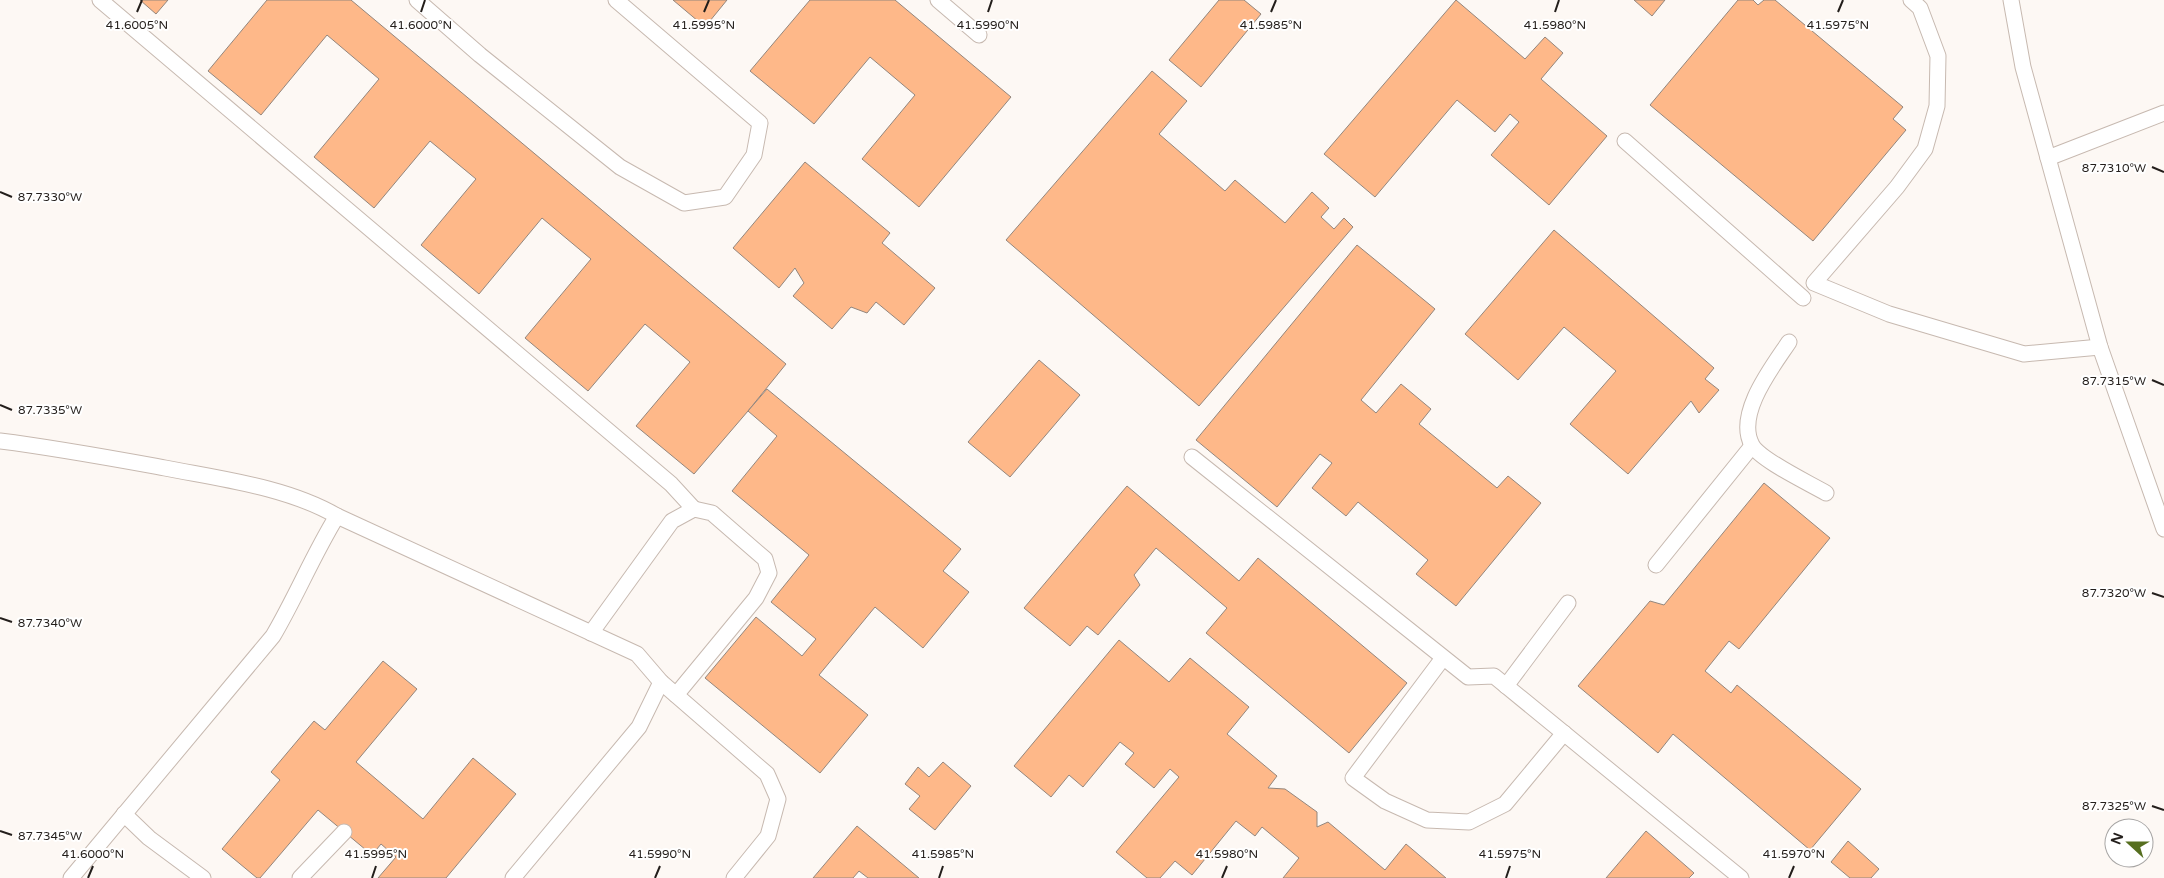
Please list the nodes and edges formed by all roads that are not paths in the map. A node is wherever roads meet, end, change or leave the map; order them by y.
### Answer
1 (100, 0) edge
2 (417, 0) edge
3 (616, 0) edge
4 (938, 0) edge
5 (1911, 0) edge
6 (2011, 0) edge
7 (979, 35) dead end
8 (2164, 113) edge
9 (1625, 141) dead end
10 (2048, 158) junction
11 (1803, 298) dead end
12 (1789, 342) dead end
13 (2100, 347) junction
14 (0, 441) edge
15 (1752, 446) junction
16 (1192, 457) dead end
17 (1826, 493) dead end
18 (694, 509) junction
19 (337, 516) junction
20 (2164, 529) edge
21 (1656, 565) dead end
22 (1568, 603) dead end
23 (591, 633) junction
24 (1443, 658) junction
25 (661, 682) junction
26 (1506, 686) junction
27 (676, 695) junction
28 (1564, 733) junction
29 (124, 814) junction
30 (344, 832) dead end
31 (71, 878) edge
32 (203, 878) edge
33 (300, 878) edge
34 (513, 878) edge
35 (734, 878) edge
36 (1741, 878) edge

1 - 18 lane
2 - 3 lane
4 - 7 lane
5 - 13 lane
6 - 10 lane
8 - 10 lane
9 - 11 lane
10 - 13 lane
12 - 15 lane
13 - 20 lane
14 - 19 lane
15 - 17 lane
15 - 21 lane
16 - 24 lane
18 - 23 lane
18 - 27 lane
19 - 23 lane
19 - 29 lane
22 - 26 lane
23 - 25 lane
24 - 26 lane
24 - 28 lane
25 - 27 lane
25 - 34 lane
26 - 28 lane
27 - 35 lane
28 - 36 lane
29 - 31 lane
29 - 32 lane
30 - 33 lane

